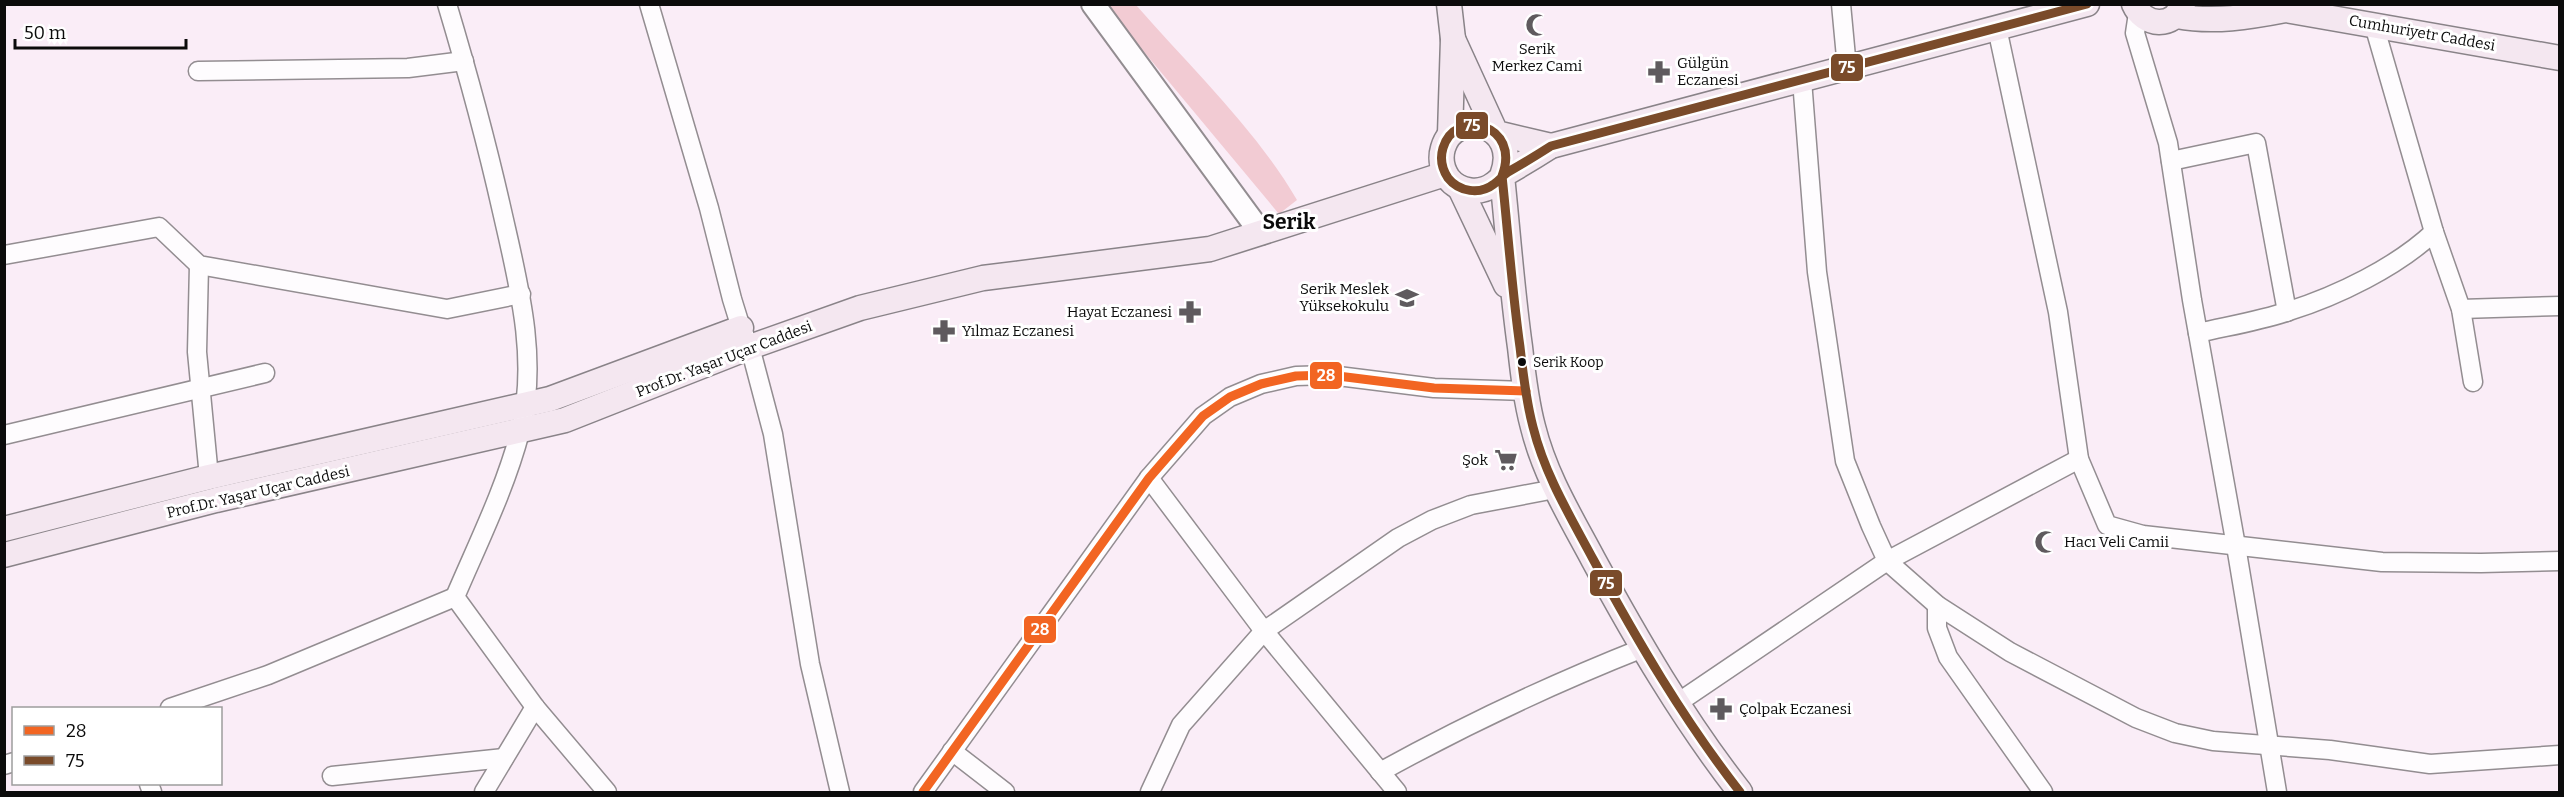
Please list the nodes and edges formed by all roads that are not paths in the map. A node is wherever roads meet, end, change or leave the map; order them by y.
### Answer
1 (447, 4) edge
2 (649, 4) edge
3 (1093, 4) edge
4 (1449, 4) edge
5 (1841, 4) edge
6 (2087, 4) edge
7 (2134, 7) edge
8 (2279, 7) edge
9 (2180, 10) edge
10 (2374, 25) junction
11 (1997, 28) junction
12 (1453, 39) junction
13 (2559, 58) edge
14 (464, 61) junction
15 (1847, 68) junction
16 (198, 71) dead end
17 (1802, 80) junction
18 (1496, 133) junction
19 (1450, 135) junction
20 (1551, 146) junction
21 (2171, 161) junction
22 (1502, 176) junction
23 (1453, 181) junction
24 (2434, 232) junction
25 (1261, 233) junction
26 (4, 255) edge
27 (199, 265) junction
28 (521, 294) junction
29 (1514, 304) junction
30 (2559, 306) edge
31 (2461, 309) junction
32 (2287, 312) junction
33 (2198, 333) junction
34 (745, 337) junction
35 (265, 372) dead end
36 (2473, 382) dead end
37 (201, 388) junction
38 (1526, 391) junction
39 (524, 405) junction
40 (520, 431) junction
41 (4, 435) edge
42 (2079, 459) junction
43 (209, 477) junction
44 (1149, 478) junction
45 (1555, 489) junction
46 (4, 529) edge
47 (2236, 546) junction
48 (4, 555) edge
49 (1887, 561) junction
50 (2559, 561) edge
51 (455, 597) junction
52 (1936, 605) junction
53 (1264, 631) junction
54 (1643, 648) junction
55 (1676, 704) junction
56 (173, 707) edge
57 (535, 707) junction
58 (2270, 744) junction
59 (952, 751) junction
60 (2559, 755) edge
61 (504, 758) junction
62 (1380, 772) junction
63 (332, 776) dead end
64 (484, 792) edge
65 (607, 792) edge
66 (840, 792) edge
67 (922, 792) edge
68 (1005, 792) edge
69 (1150, 792) edge
70 (1396, 792) edge
71 (1740, 792) edge
72 (2043, 792) edge
73 (2278, 792) edge

1 - 14 street
2 - 34 street
3 - 25 street
4 - 12 main road
5 - 15 street
6 - 11 main road
7 - 9 main road, Cumhuriyetr Caddesi
7 - 21 street
8 - 9 main road, Cumhuriyetr Caddesi
8 - 10 main road, Cumhuriyetr Caddesi
10 - 13 main road, Cumhuriyetr Caddesi
10 - 24 street
11 - 15 main road
11 - 42 street
12 - 18 main road
12 - 19 main road
14 - 16 street
14 - 28 street
15 - 17 main road
17 - 20 main road
17 - 49 street
18 - 19 main road
18 - 20 main road
18 - 22 main road
19 - 23 main road
20 - 22 main road
21 - 32 street
21 - 33 street
22 - 23 main road
22 - 29 main road
23 - 25 main road, Prof.Dr. Yaşar Uçar Caddesi
23 - 29 main road
24 - 31 street
24 - 32 street
25 - 34 main road, Prof.Dr. Yaşar Uçar Caddesi
26 - 27 street
27 - 28 street
27 - 37 street
28 - 39 street
29 - 38 main road
30 - 31 street
31 - 36 street
32 - 33 street
33 - 47 street
34 - 39 main road
34 - 40 main road, Prof.Dr. Yaşar Uçar Caddesi
34 - 66 street
35 - 37 street
37 - 41 street
37 - 43 street
38 - 44 street
38 - 45 main road
39 - 40 street
39 - 43 main road
40 - 48 main road, Prof.Dr. Yaşar Uçar Caddesi
40 - 51 street
42 - 47 street
42 - 49 street
43 - 46 main road
44 - 53 street
44 - 59 street
45 - 53 street
45 - 54 main road
47 - 50 street
47 - 58 street
49 - 52 street
49 - 55 street
51 - 56 street
51 - 57 street
52 - 58 street
52 - 72 street
53 - 62 street
53 - 69 street
54 - 55 main road
54 - 62 street
55 - 71 main road
57 - 61 street
57 - 65 street
58 - 60 street
58 - 73 street
59 - 67 street
59 - 68 street
61 - 63 street
61 - 64 street
62 - 70 street

